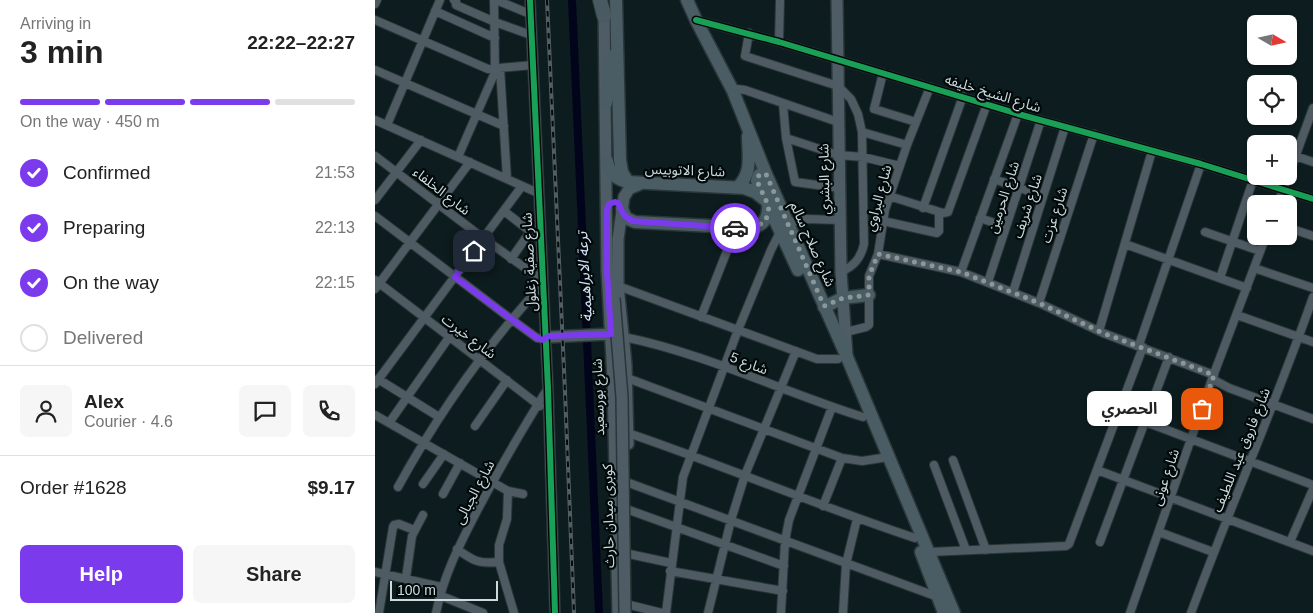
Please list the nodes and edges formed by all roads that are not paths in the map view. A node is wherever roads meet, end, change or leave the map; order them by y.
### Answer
1 (377, 0) edge
2 (440, 0) edge
3 (453, 0) edge
4 (495, 0) edge
5 (530, 0) edge
6 (600, 0) edge
7 (605, 0) edge
8 (616, 0) edge
9 (687, 0) edge
10 (780, 0) edge
11 (837, 0) edge
12 (375, 4) edge
13 (435, 11) junction
14 (530, 14) junction
15 (604, 16) junction
16 (375, 20) edge
17 (696, 20) junction
18 (495, 22) junction
19 (617, 34) junction
20 (749, 34) junction
21 (531, 35) junction
22 (495, 38) junction
23 (423, 40) junction
24 (779, 42) junction
25 (839, 60) junction
26 (533, 66) junction
27 (498, 68) junction
28 (375, 70) edge
29 (883, 73) junction
30 (405, 83) junction
31 (839, 86) junction
32 (930, 87) junction
33 (733, 91) junction
34 (963, 96) junction
35 (606, 103) junction
36 (783, 104) junction
37 (987, 104) junction
38 (1313, 108) edge
39 (477, 114) junction
40 (1019, 114) junction
41 (375, 120) edge
42 (1041, 120) junction
43 (838, 122) junction
44 (916, 122) junction
45 (1310, 123) edge
46 (387, 125) junction
47 (504, 126) junction
48 (1065, 127) junction
49 (748, 129) junction
50 (862, 132) junction
51 (1094, 134) junction
52 (786, 138) junction
53 (421, 140) junction
54 (907, 144) junction
55 (1152, 151) junction
56 (1297, 152) edge
57 (838, 155) junction
58 (375, 156) edge
59 (863, 156) junction
60 (458, 157) junction
61 (1297, 157) edge
62 (607, 161) junction
63 (470, 162) junction
64 (1313, 162) edge
65 (1201, 164) junction
66 (900, 166) junction
67 (397, 172) junction
68 (766, 174) junction
69 (1247, 178) edge
70 (507, 179) junction
71 (994, 179) junction
72 (628, 182) junction
73 (643, 183) junction
74 (1251, 185) edge
75 (1268, 185) edge
76 (1285, 185) edge
77 (522, 186) junction
78 (738, 187) junction
79 (839, 188) junction
80 (1019, 188) junction
81 (1283, 190) junction
82 (538, 193) junction
83 (1281, 195) edge
84 (889, 196) junction
85 (1043, 196) junction
86 (1313, 199) edge
87 (375, 200) edge
88 (767, 203) junction
89 (439, 204) junction
90 (923, 208) junction
91 (621, 209) junction
92 (607, 210) junction
93 (504, 211) junction
94 (939, 212) junction
95 (375, 216) edge
96 (980, 218) junction
97 (840, 220) junction
98 (883, 220) junction
99 (784, 227) junction
100 (736, 228) junction
101 (1006, 228) junction
102 (1297, 231) edge
103 (530, 232) junction
104 (1205, 232) dead end
105 (1313, 236) edge
106 (483, 238) junction
107 (540, 239) junction
108 (1232, 241) junction
109 (410, 242) junction
110 (1125, 244) junction
111 (1262, 245) edge
112 (1260, 251) junction
113 (878, 254) junction
114 (511, 259) junction
115 (1167, 259) junction
116 (1254, 268) junction
117 (607, 271) junction
118 (841, 272) junction
119 (961, 272) junction
120 (455, 277) junction
121 (1220, 278) junction
122 (542, 282) junction
123 (988, 282) junction
124 (376, 284) edge
125 (618, 286) junction
126 (1247, 288) junction
127 (1313, 288) edge
128 (1013, 292) junction
129 (869, 295) junction
130 (1313, 297) edge
131 (843, 298) junction
132 (1039, 303) junction
133 (824, 306) junction
134 (1237, 315) junction
135 (701, 316) junction
136 (424, 317) junction
137 (511, 319) junction
138 (739, 330) junction
139 (1099, 331) junction
140 (846, 332) junction
141 (611, 334) junction
142 (450, 336) junction
143 (625, 337) junction
144 (1299, 337) junction
145 (545, 339) junction
146 (1313, 342) edge
147 (1141, 346) junction
148 (796, 351) junction
149 (1169, 357) junction
150 (843, 358) junction
151 (480, 359) junction
152 (724, 367) junction
153 (1213, 377) junction
154 (627, 378) junction
155 (507, 380) junction
156 (377, 382) edge
157 (548, 388) junction
158 (781, 388) junction
159 (407, 398) junction
160 (538, 404) junction
161 (1272, 404) junction
162 (831, 407) junction
163 (709, 409) junction
164 (548, 412) junction
165 (1119, 412) junction
166 (375, 415) edge
167 (439, 417) junction
168 (863, 417) junction
169 (1313, 419) edge
170 (1145, 421) junction
171 (389, 423) junction
172 (475, 426) dead end
173 (764, 429) junction
174 (628, 433) junction
175 (1192, 439) junction
176 (423, 441) junction
177 (816, 448) junction
178 (444, 454) junction
179 (691, 454) junction
180 (842, 458) junction
181 (881, 458) junction
182 (953, 460) dead end
183 (1249, 461) junction
184 (460, 463) junction
185 (934, 465) dead end
186 (1097, 470) junction
187 (745, 475) junction
188 (1124, 480) junction
189 (492, 482) junction
190 (629, 483) junction
191 (423, 484) dead end
192 (398, 487) dead end
193 (1313, 487) edge
194 (508, 491) junction
195 (443, 494) dead end
196 (523, 494) dead end
197 (797, 496) junction
198 (1171, 498) junction
199 (679, 501) junction
200 (823, 506) junction
201 (615, 508) junction
202 (629, 510) junction
203 (423, 515) dead end
204 (857, 519) junction
205 (1227, 519) junction
206 (731, 520) junction
207 (675, 528) junction
208 (414, 530) junction
209 (1159, 532) junction
210 (915, 538) junction
211 (785, 540) junction
212 (1100, 542) dead end
213 (1290, 542) junction
214 (725, 545) junction
215 (457, 550) junction
216 (966, 550) junction
217 (986, 550) junction
218 (1313, 551) edge
219 (930, 552) junction
220 (1213, 552) junction
221 (629, 554) junction
222 (499, 562) junction
223 (846, 564) junction
224 (784, 566) junction
225 (671, 567) junction
226 (375, 572) edge
227 (386, 574) junction
228 (406, 578) junction
229 (716, 579) junction
230 (440, 591) junction
231 (783, 591) junction
232 (938, 597) junction
233 (628, 610) edge
234 (379, 613) edge
235 (436, 613) edge
236 (483, 613) edge
237 (514, 613) edge
238 (555, 613) edge
239 (618, 613) edge
240 (663, 613) edge
241 (666, 613) edge
242 (709, 613) edge
243 (781, 613) edge
244 (843, 613) edge
245 (944, 613) edge
246 (954, 613) edge
247 (1130, 613) edge
248 (1191, 613) edge

1 - 12 street
2 - 13 street
3 - 18 street
4 - 14 street
4 - 18 street
5 - 14 street, شارع صفية زغلول
6 - 15 highway
7 - 15 main road, شارع بورسعيد
8 - 19 main road
9 - 17 main road, شارع صلاح سالم
10 - 24 street
11 - 25 main road, شارع البشري
13 - 22 street
13 - 23 street
14 - 21 street, شارع صفية زغلول
15 - 35 main road, شارع بورسعيد
16 - 23 street
17 - 20 street, شارع الشيخ خليفه
17 - 33 main road, شارع صلاح سالم
18 - 21 street
18 - 22 street
19 - 35 main road
19 - 72 main road
20 - 24 street, شارع الشيخ خليفه
20 - 31 street
21 - 26 street, شارع صفية زغلول
22 - 27 street
23 - 27 street
23 - 30 street
24 - 25 street, شارع الشيخ خليفه
25 - 29 street, شارع الشيخ خليفه
25 - 31 main road, شارع البشري
26 - 27 street
26 - 82 street, شارع صفية زغلول
27 - 39 street
27 - 47 street
28 - 30 street
29 - 32 street, شارع الشيخ خليفه
29 - 44 street
30 - 39 street
30 - 46 street
31 - 43 main road, شارع البشري
31 - 50 street
32 - 34 street, شارع الشيخ خليفه
32 - 44 street, شارع البراوي
33 - 36 street
33 - 49 main road, شارع صلاح سالم
34 - 37 street, شارع الشيخ خليفه
34 - 90 street
35 - 62 main road, شارع بورسعيد
36 - 43 street
36 - 52 street
37 - 40 street, شارع الشيخ خليفه
37 - 94 street
38 - 45 street
39 - 47 street
39 - 60 street
40 - 42 street, شارع الشيخ خليفه
40 - 71 street
41 - 46 street
42 - 48 street, شارع الشيخ خليفه
42 - 80 street, شارع الحرمين
43 - 57 main road, شارع البشري
44 - 54 street, شارع البراوي
45 - 56 street
46 - 53 street
47 - 70 street
48 - 51 street, شارع الشيخ خليفه
48 - 85 street, شارع شريف
49 - 68 main road, شارع صلاح سالم
49 - 78 main road
50 - 54 street
50 - 59 street
51 - 55 street, شارع الشيخ خليفه
51 - 132 street, شارع عزت
52 - 57 street
52 - 79 street
53 - 60 street
53 - 67 street
54 - 66 street, شارع البراوي
55 - 65 street, شارع الشيخ خليفه
55 - 110 street
57 - 59 street
57 - 79 main road, شارع البشري
58 - 67 street, شارع الخلفاء
59 - 66 street
59 - 118 street
60 - 63 street
61 - 64 street
62 - 72 main road, شارع الاتوبيس
62 - 92 main road, شارع بورسعيد
63 - 70 street
63 - 89 street
65 - 69 street, شارع الشيخ خليفه
65 - 115 street
66 - 84 street, شارع البراوي
67 - 87 street
67 - 89 street, شارع الخلفاء
68 - 88 main road, شارع صلاح سالم
68 - 99 main road, شارع صلاح سالم
70 - 77 street
71 - 80 street
71 - 96 street
72 - 73 main road, شارع الاتوبيس
73 - 78 main road, شارع الاتوبيس
73 - 91 main road, شارع بورسعيد
74 - 108 street
75 - 81 street, شارع الشيخ خليفه
76 - 81 street
77 - 82 street
77 - 93 street
78 - 88 main road, شارع الاتوبيس
79 - 97 main road, شارع البشري
80 - 85 street
80 - 101 street, شارع الحرمين
81 - 83 street
81 - 86 street, شارع الشيخ خليفه
82 - 107 street, شارع صفية زغلول
84 - 90 street
84 - 98 street, شارع البراوي
85 - 128 street, شارع شريف
88 - 99 main road, شارع صلاح سالم
88 - 100 main road
89 - 106 street, شارع الخلفاء
89 - 109 street
90 - 94 street
91 - 92 main road
91 - 100 main road
91 - 125 main road, شارع بورسعيد
92 - 117 main road, شارع بورسعيد
93 - 103 street
93 - 106 street
94 - 98 street
95 - 109 street
96 - 101 street
96 - 119 street
97 - 99 street
97 - 118 main road, شارع البشري
98 - 113 street, شارع البراوي
99 - 133 main road, شارع صلاح سالم
99 - 138 street
99 - 150 main road, شارع صلاح سالم
100 - 135 street
101 - 123 street, شارع الحرمين
102 - 105 street
103 - 107 street
103 - 114 street
104 - 108 street
106 - 114 street, شارع الخلفاء
106 - 120 street
107 - 122 street, شارع صفية زغلول
108 - 112 street
108 - 121 street
109 - 120 street
109 - 124 street
110 - 115 street
110 - 139 street
111 - 112 street, شارع عونى
112 - 116 street, شارع عونى
113 - 119 street
113 - 129 street, شارع البراوي
114 - 122 street, شارع الخلفاء
115 - 121 street
115 - 147 street
116 - 126 street, شارع عونى
116 - 127 street
117 - 141 main road, شارع بورسعيد
117 - 233 main road, كوبرى ميدان حارث, bridge
118 - 131 main road, شارع البشري
119 - 123 street
120 - 136 street
120 - 137 street
121 - 126 street
122 - 137 street
122 - 145 street, شارع صفية زغلول
123 - 128 street
124 - 136 street, شارع خيرت
125 - 135 street
125 - 143 main road, شارع بورسعيد
126 - 134 street, شارع عونى
128 - 132 street
129 - 131 main road
129 - 140 street, شارع البراوي
130 - 144 street, شارع فاروق عبد اللطيف
131 - 133 main road
131 - 140 main road, شارع البشري
132 - 139 street
133 - 150 main road, شارع صلاح سالم
134 - 144 street
134 - 153 street, شارع عونى
135 - 138 street
136 - 142 street, شارع خيرت
136 - 156 street
137 - 145 street
137 - 151 street
138 - 148 street
138 - 152 street
139 - 147 street
140 - 150 main road, شارع البشري
141 - 145 main road
141 - 201 main road, شارع بورسعيد
142 - 151 street, شارع خيرت
142 - 159 street
143 - 152 street, شارع 5
143 - 154 main road, شارع بورسعيد
144 - 146 street
144 - 161 street, شارع فاروق عبد اللطيف
145 - 157 street, شارع صفية زغلول
147 - 149 street
147 - 165 street
148 - 150 street
148 - 158 street
149 - 153 street
149 - 170 street
150 - 168 main road, شارع صلاح سالم
150 - 219 main road, شارع صلاح سالم
151 - 155 street, شارع خيرت
151 - 167 street
152 - 158 street, شارع 5
152 - 163 street
153 - 161 street
153 - 175 street, شارع عونى
154 - 163 street
154 - 174 main road, شارع بورسعيد
155 - 160 street, شارع خيرت
155 - 172 street
156 - 159 street
157 - 160 street, شارع الجبالى
157 - 164 street, شارع صفية زغلول
158 - 162 street, شارع 5
158 - 173 street
159 - 167 street
159 - 171 street
160 - 164 street, شارع خيرت
160 - 189 street, شارع الجبالى
161 - 169 street
161 - 183 street, شارع فاروق عبد اللطيف
162 - 168 street, شارع 5
162 - 177 street
163 - 173 street
163 - 179 street
164 - 238 street, شارع صفية زغلول
165 - 170 street
165 - 186 street
166 - 171 street
167 - 176 street
168 - 181 main road, شارع صلاح سالم
170 - 175 street
170 - 188 street
171 - 176 street
173 - 177 street
173 - 187 street
174 - 179 street
174 - 190 main road, شارع بورسعيد
175 - 183 street
175 - 198 street, شارع عونى
176 - 178 street
176 - 192 street
177 - 180 street
177 - 197 street
178 - 184 street
178 - 191 street
179 - 187 street
179 - 199 street
180 - 181 street
180 - 200 street
181 - 210 main road, شارع صلاح سالم
182 - 217 street
183 - 193 street
183 - 205 street, شارع فاروق عبد اللطيف
184 - 189 street
184 - 195 street
185 - 216 street
186 - 188 street
186 - 217 street
187 - 197 street
187 - 206 street
188 - 198 street
188 - 212 street
189 - 194 street
189 - 215 street, شارع الجبالى
190 - 199 street
190 - 202 main road, شارع بورسعيد
193 - 213 street
194 - 196 street
194 - 222 street
197 - 200 street
197 - 211 street
198 - 205 street
198 - 209 street, شارع عونى
199 - 206 street
199 - 207 street
200 - 204 street
201 - 202 main road
201 - 239 main road, شارع بورسعيد
202 - 207 street
202 - 221 main road, شارع بورسعيد
203 - 208 street
204 - 210 street
204 - 223 street
205 - 213 street
205 - 220 street, شارع فاروق عبد اللطيف
206 - 211 street
206 - 214 street
207 - 214 street
207 - 225 street
208 - 227 street
208 - 228 street
209 - 220 street
209 - 247 street, شارع عونى
210 - 232 main road, شارع صلاح سالم
211 - 223 street
211 - 224 street
213 - 218 street
214 - 224 street
214 - 229 street
215 - 222 street
215 - 230 street, شارع الجبالى
216 - 217 street
216 - 219 street
219 - 246 main road, شارع صلاح سالم
220 - 248 street, شارع فاروق عبد اللطيف
221 - 225 street
221 - 233 main road, شارع بورسعيد
222 - 237 street
223 - 232 street
223 - 244 street
224 - 231 street
225 - 229 street
225 - 241 street
226 - 227 street
227 - 228 street
227 - 234 street
228 - 230 street
229 - 231 street
229 - 242 street
230 - 235 street, شارع الجبالى
230 - 236 street
231 - 243 street
232 - 245 main road, شارع صلاح سالم
233 - 240 street

